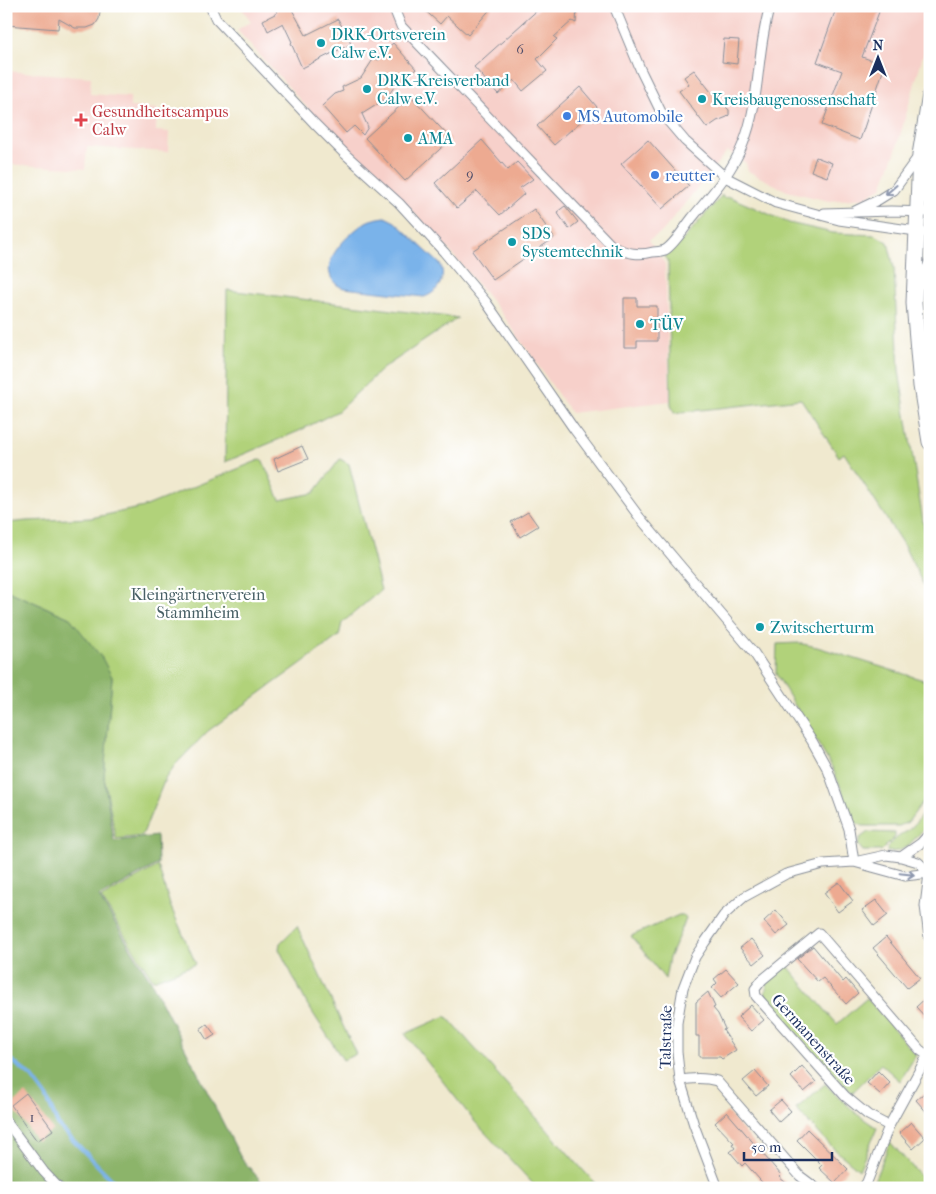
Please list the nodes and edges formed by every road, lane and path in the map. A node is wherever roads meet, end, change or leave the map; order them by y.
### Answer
1 (210, 6) edge
2 (393, 6) edge
3 (614, 6) edge
4 (770, 6) edge
5 (930, 95) edge
6 (920, 155) junction
7 (725, 177) junction
8 (851, 212) junction
9 (924, 212) edge
10 (816, 213) junction
11 (923, 232) edge
12 (930, 261) edge
13 (914, 303) junction
14 (930, 442) edge
15 (930, 833) edge
16 (901, 857) junction
17 (854, 862) junction
18 (930, 873) edge
19 (930, 937) edge
20 (929, 1053) edge
21 (680, 1080) junction
22 (6, 1121) edge
23 (889, 1126) junction
24 (59, 1188) edge
25 (718, 1188) edge
26 (816, 1188) edge
27 (863, 1188) edge

1 - 17 street
2 - 7 street
3 - 7 street
4 - 7 street
5 - 6 main road
6 -> 8 street
6 - 9 main road
7 - 10 street
8 - 9 street
8 - 10 street
9 - 11 main road
10 - 11 street
11 - 13 main road
12 - 13 street
13 - 14 main road
15 - 16 street
16 - 17 street, Talstraße
16 - 18 street, Talstraße
17 -> 18 street, Talstraße
17 - 21 street, Talstraße
18 - 19 street
20 - 23 street
20 - 23 street, Germanenstraße
21 - 25 street, Talstraße
21 - 26 street
22 - 24 street
23 - 27 street

